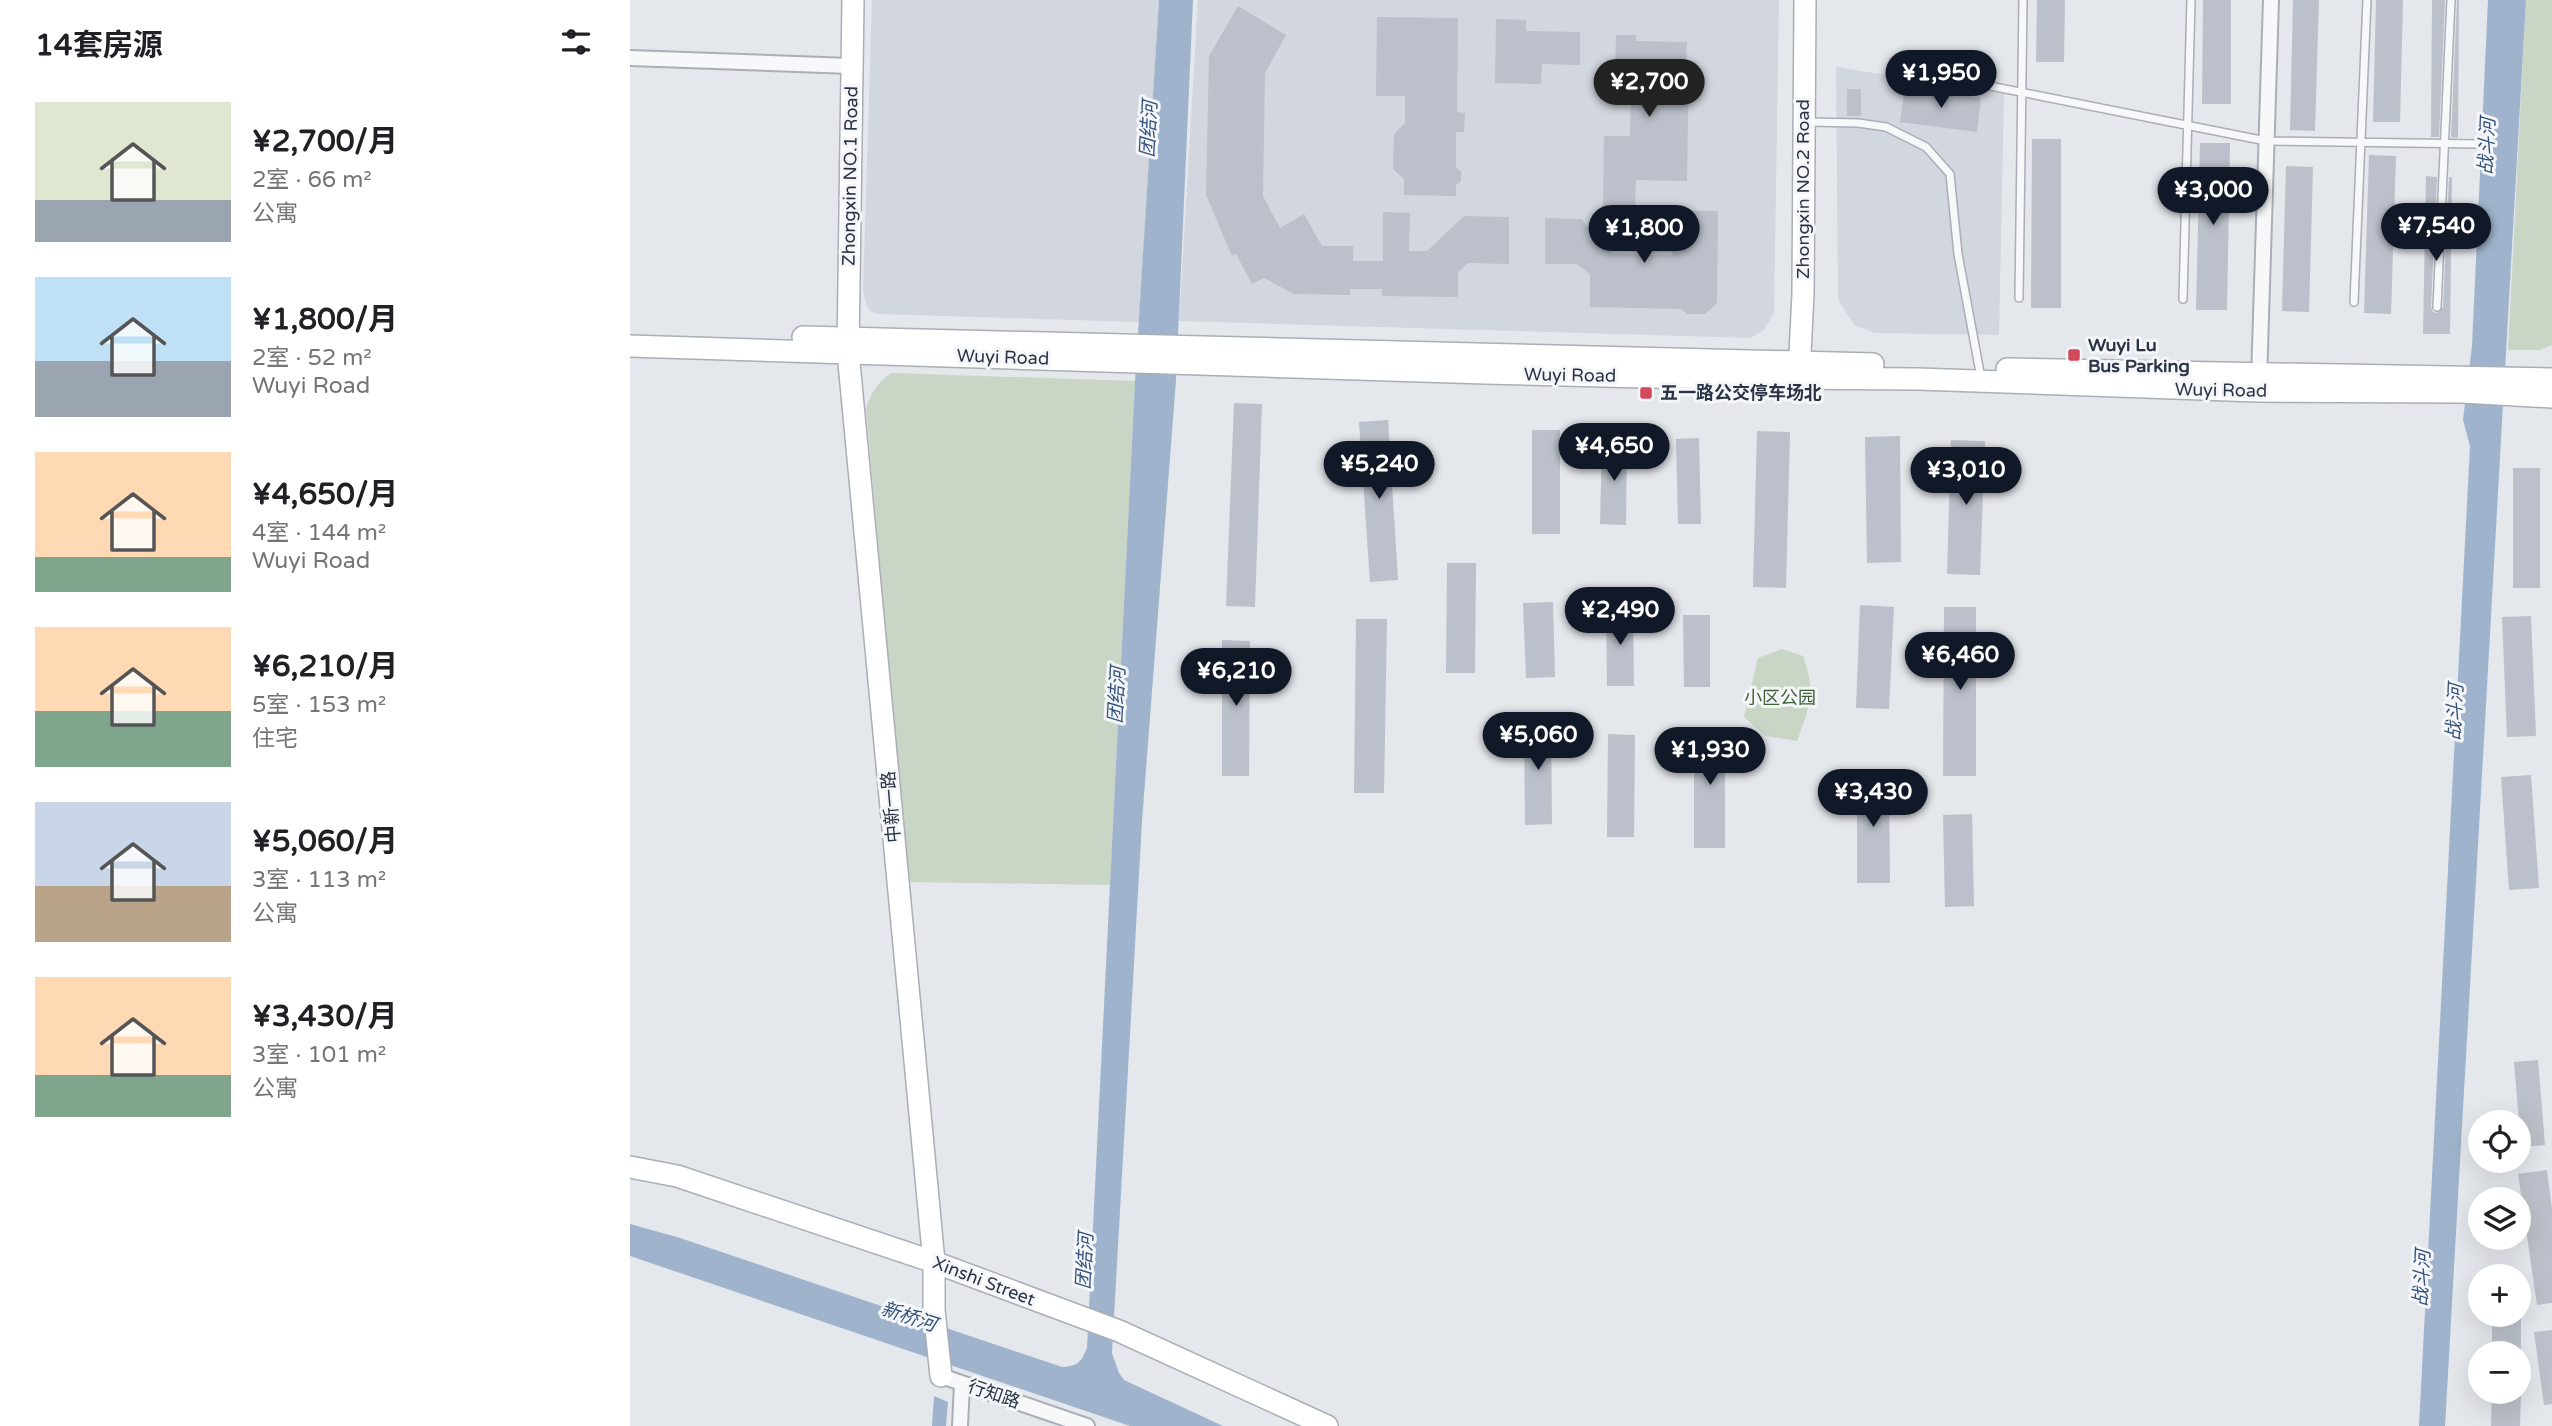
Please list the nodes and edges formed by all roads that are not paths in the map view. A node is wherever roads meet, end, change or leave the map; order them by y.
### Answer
1 (853, 0) edge
2 (1805, 0) edge
3 (2023, 0) edge
4 (2191, 0) edge
5 (2272, 0) edge
6 (2367, 0) edge
7 (2452, 0) edge
8 (630, 58) edge
9 (851, 66) junction
10 (1915, 71) dead end
11 (2021, 92) junction
12 (1804, 121) junction
13 (2188, 126) junction
14 (2266, 141) junction
15 (2361, 142) junction
16 (2444, 144) junction
17 (2480, 144) dead end
18 (2019, 298) dead end
19 (2183, 299) dead end
20 (2354, 302) dead end
21 (2437, 307) dead end
22 (630, 331) edge
23 (630, 345) edge
24 (848, 345) junction
25 (1799, 370) junction
26 (2552, 379) edge
27 (1982, 382) junction
28 (2463, 384) junction
29 (2506, 386) junction
30 (2258, 391) junction
31 (2552, 397) edge
32 (630, 1167) edge
33 (934, 1262) junction
34 (939, 1370) joint
35 (962, 1384) junction
36 (960, 1426) edge
37 (1087, 1426) edge
38 (1327, 1426) edge

1 - 9 main road, Zhongxin NO.1 Road
2 - 12 main road, Zhongxin NO.2 Road
3 - 11 lane
4 - 13 lane
5 - 14 street
6 - 15 lane
7 - 16 lane
8 - 9 street
9 - 24 main road, Zhongxin NO.1 Road
10 - 11 lane
11 - 13 lane
11 - 18 lane
12 - 25 main road, Zhongxin NO.2 Road
12 - 27 lane
13 - 14 lane
13 - 19 lane
14 - 15 lane
14 - 30 street
15 - 16 lane
15 - 20 lane
16 - 17 lane
16 - 21 lane
22 - 24 main road, Wuyi Road
23 - 24 main road, Wuyi Road
24 - 25 main road, Wuyi Road
24 - 33 main road, 中新一路
25 - 27 main road, Wuyi Road
25 - 28 main road, Wuyi Road
26 - 29 main road, Wuyi Road
27 - 30 main road, Wuyi Road
28 - 29 main road, Wuyi Road
28 - 30 main road, Wuyi Road
29 - 31 main road, Wuyi Road
32 - 33 main road, Xinshi Street
33 - 34 main road, 中新一路
33 - 38 main road, Xinshi Street
34 - 35 street, 行知路
35 - 36 street
35 - 37 street, 行知路

